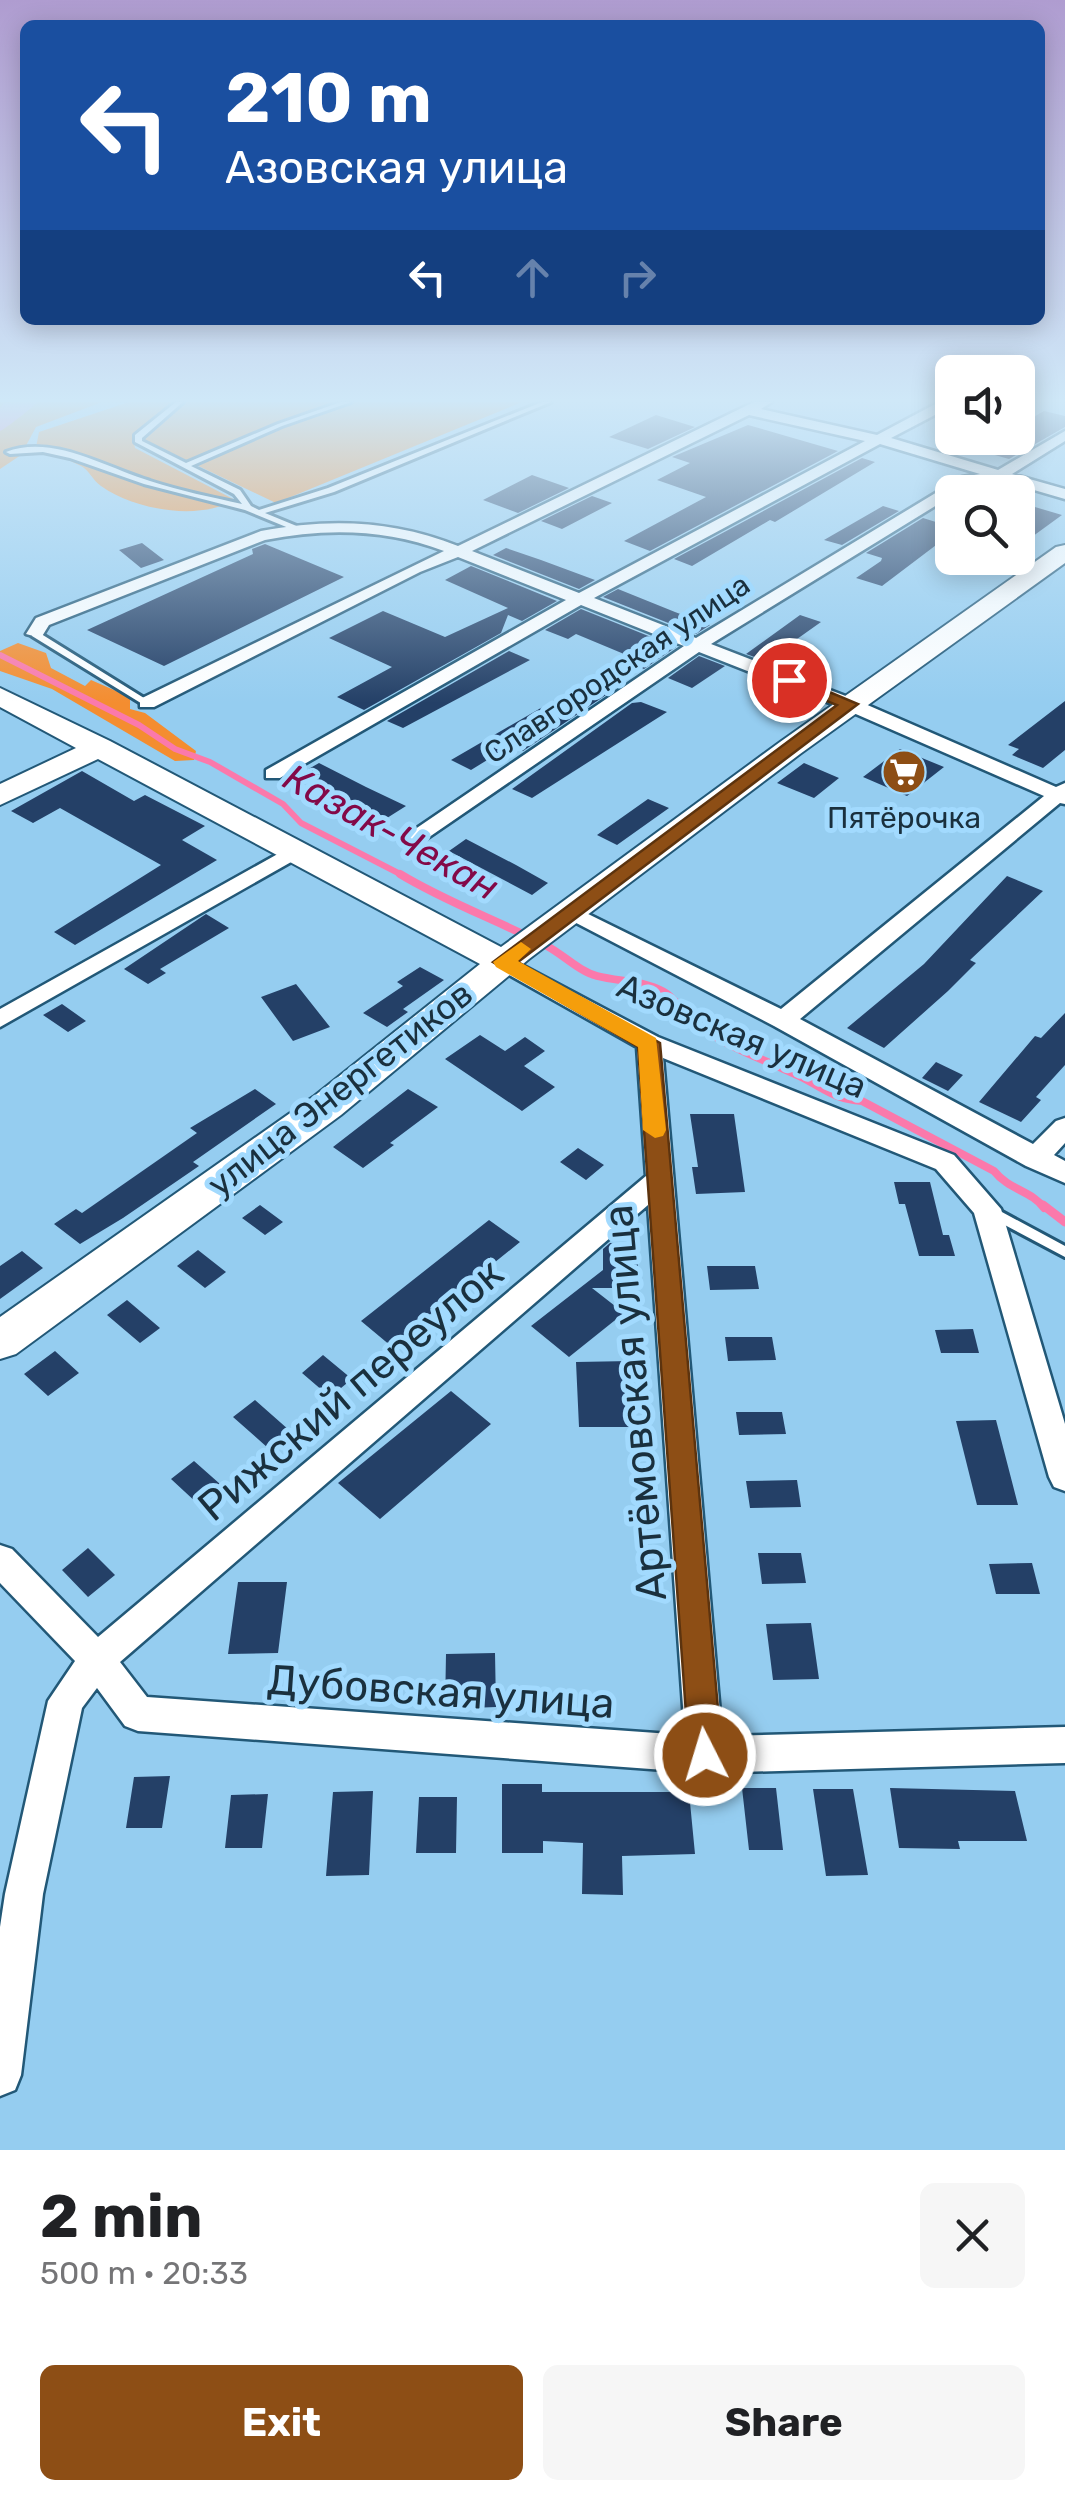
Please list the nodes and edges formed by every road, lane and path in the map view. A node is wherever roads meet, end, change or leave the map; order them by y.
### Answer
1 (226, 502) edge
2 (244, 502) edge
3 (290, 502) edge
4 (560, 502) edge
5 (762, 502) edge
6 (930, 502) edge
7 (248, 508) junction
8 (262, 511) junction
9 (296, 529) junction
10 (462, 550) junction
11 (1065, 552) edge
12 (578, 600) junction
13 (35, 634) joint
14 (698, 644) junction
15 (0, 696) edge
16 (147, 702) joint
17 (849, 704) junction
18 (100, 747) junction
19 (272, 774) dead end
20 (1063, 794) edge
21 (0, 796) edge
22 (412, 840) dead end
23 (292, 852) junction
24 (563, 919) junction
25 (510, 957) junction
26 (0, 1019) edge
27 (783, 1020) junction
28 (648, 1043) junction
29 (1065, 1127) edge
30 (1035, 1158) junction
31 (1065, 1173) edge
32 (658, 1182) junction
33 (987, 1209) junction
34 (1065, 1252) edge
35 (0, 1341) edge
36 (1065, 1477) edge
37 (0, 1560) edge
38 (97, 1660) junction
39 (1065, 1745) edge
40 (705, 1755) junction
41 (0, 2075) edge

1 - 7 lane
2 - 7 lane
3 - 8 lane
4 - 10 street
5 - 12 street
6 - 14 street, Славгородская улица
7 - 8 lane
8 - 9 lane
9 - 10 street
9 - 13 street
10 - 12 street
10 - 16 street
11 - 17 main road, улица Энергетиков
12 - 14 street
12 - 19 street
13 - 16 lane
14 - 17 street
14 - 22 street, Славгородская улица
15 - 18 main road, Азовская улица
17 - 20 street
17 - 24 main road, улица Энергетиков
18 - 21 main road
18 - 23 main road, Азовская улица
20 - 27 street
23 - 25 main road, Азовская улица
23 - 26 street
24 - 25 main road, улица Энергетиков
24 - 27 street
25 - 28 street, Азовская улица
25 - 35 main road, улица Энергетиков
27 - 30 street
28 - 32 street, Артёмовская улица
28 - 33 street, Азовская улица
29 - 30 street
30 - 31 street
32 - 38 street, Рижский переулок
32 - 40 street, Артёмовская улица
33 - 34 lane
33 - 36 street, Азовская улица
37 - 38 street, Дубовская улица
38 - 40 street, Дубовская улица
38 - 41 street, Рижский переулок
39 - 40 street, Дубовская улица

